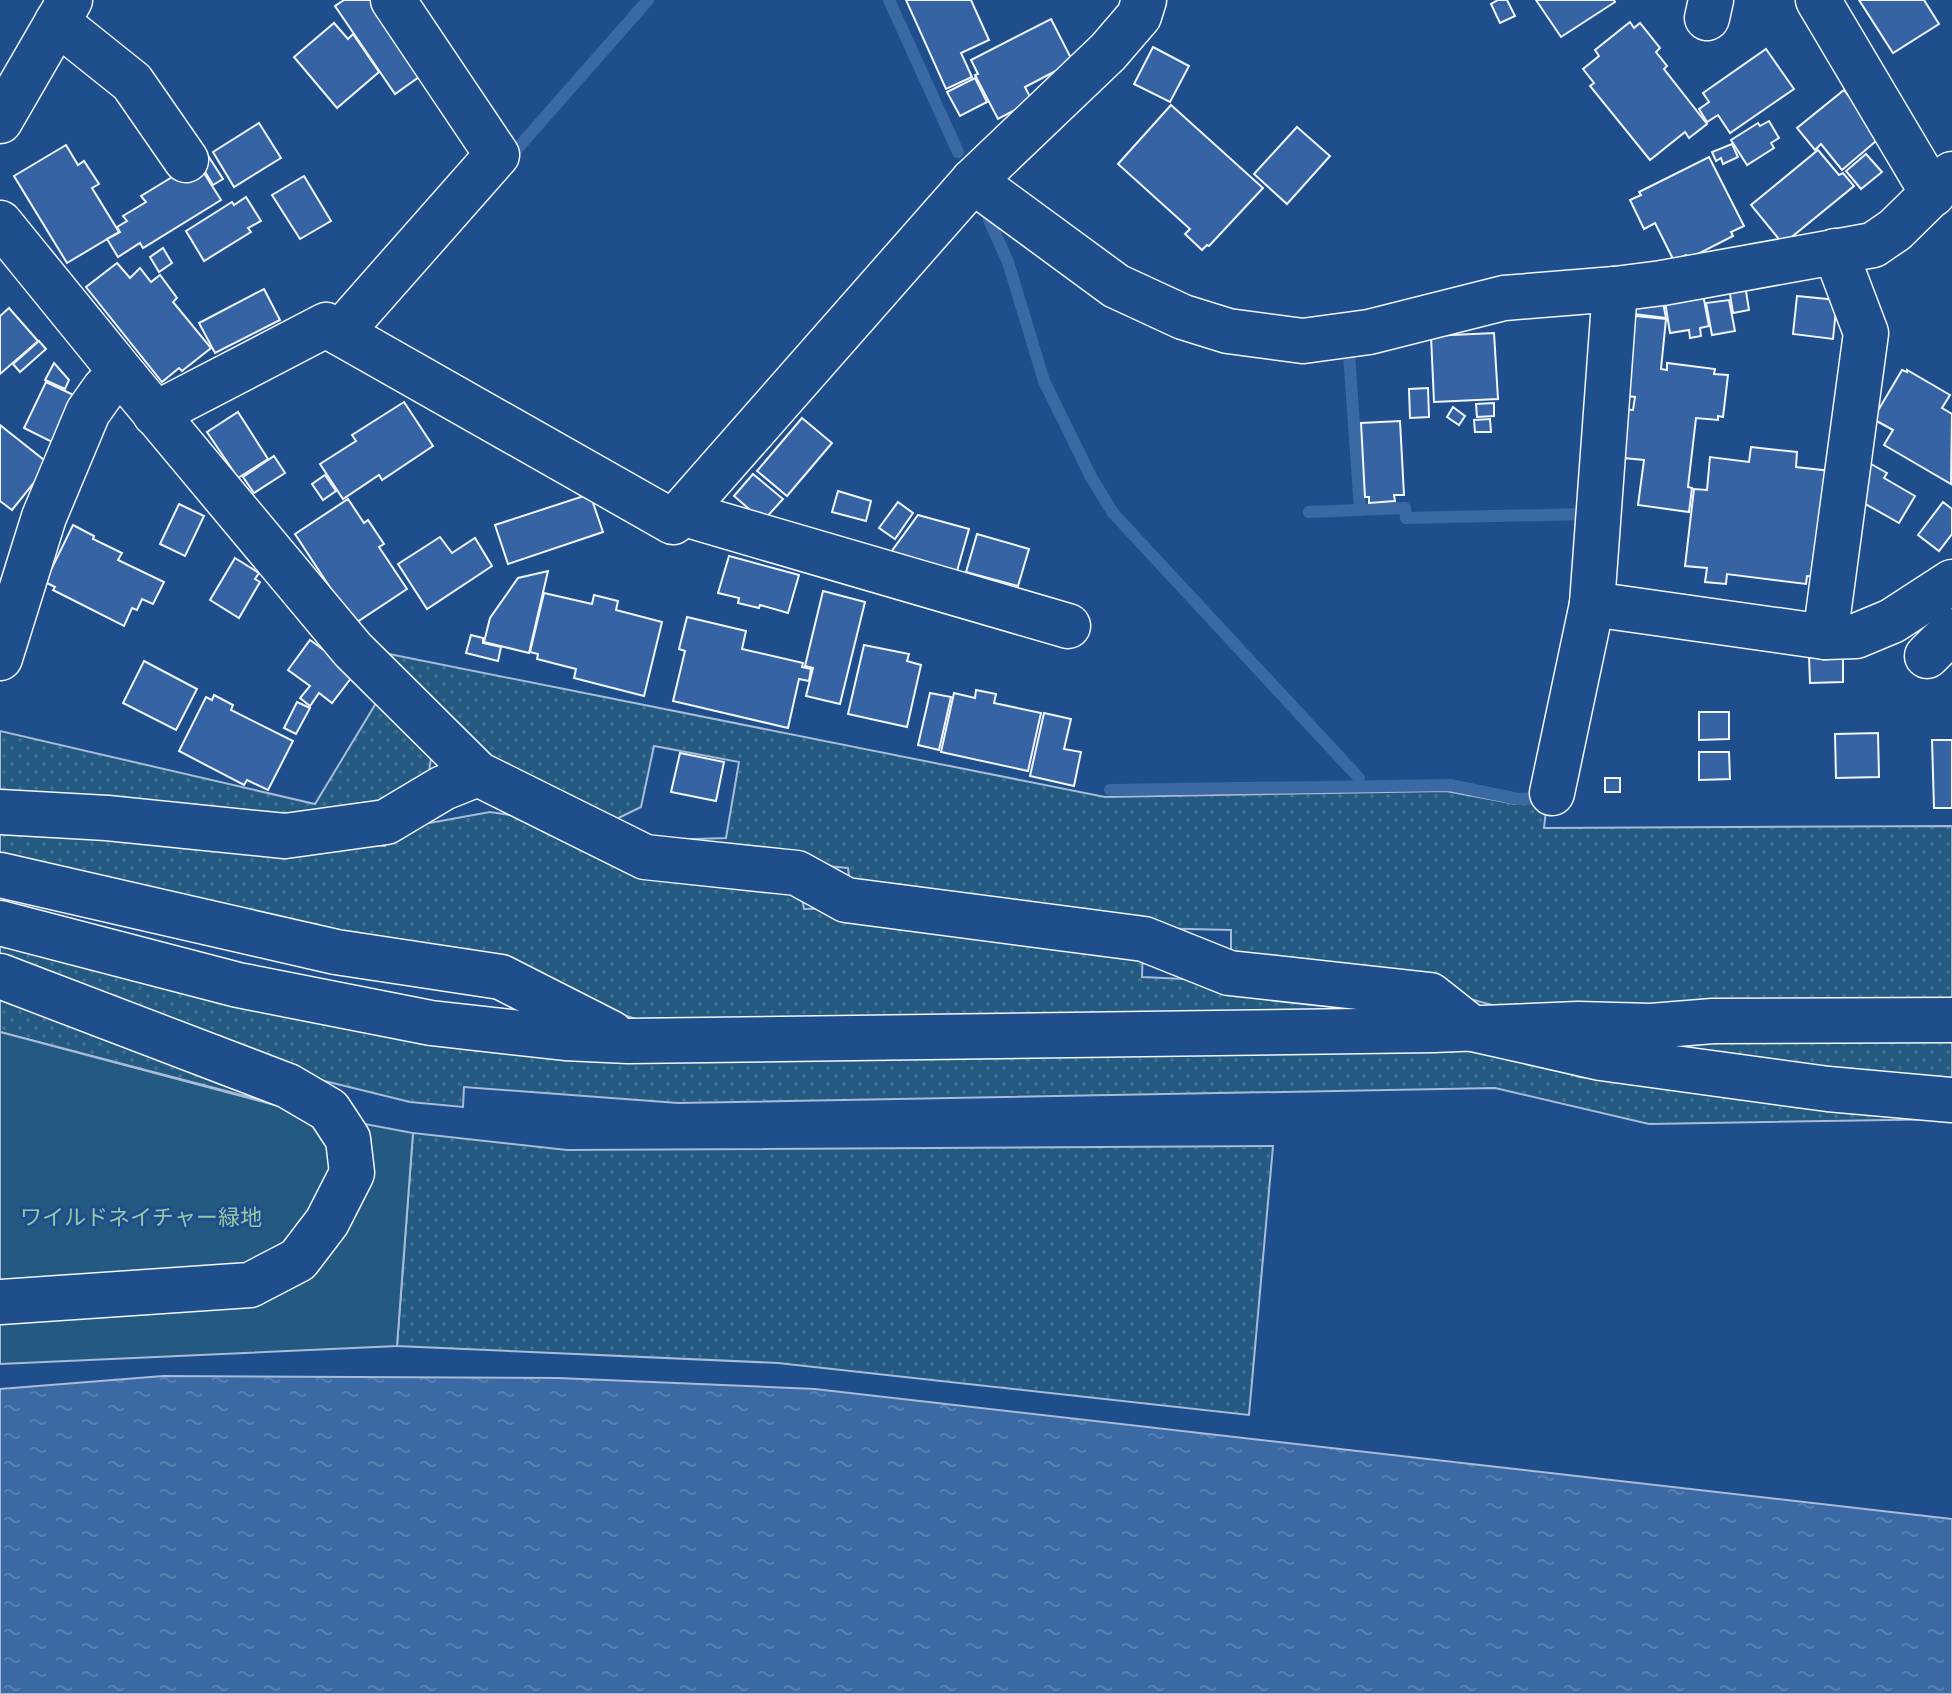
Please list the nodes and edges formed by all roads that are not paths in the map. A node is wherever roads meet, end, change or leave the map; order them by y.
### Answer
1 (393, 0) edge
2 (1144, 0) edge
3 (1818, 0) edge
4 (63, 11) edge
5 (0, 121) edge
6 (186, 160) dead end
7 (973, 181) junction
8 (1942, 184) edge
9 (0, 223) edge
10 (1835, 251) junction
11 (1615, 289) junction
12 (340, 333) junction
13 (126, 378) junction
14 (155, 414) junction
15 (681, 513) junction
16 (1952, 582) edge
17 (1592, 604) junction
18 (1068, 626) dead end
19 (1825, 637) junction
20 (0, 658) edge
21 (478, 774) junction
22 (1552, 793) dead end
23 (0, 812) edge
24 (0, 875) edge
25 (0, 923) edge
26 (0, 976) edge
27 (1952, 1020) edge
28 (1473, 1029) junction
29 (628, 1041) junction
30 (1952, 1100) edge
31 (0, 1302) edge

1 - 12 street
2 - 7 street
3 - 8 street
4 - 5 street
4 - 6 street
7 - 11 street
7 - 15 street
8 - 10 street
9 - 13 street
10 - 11 street
10 - 19 street
11 - 17 street
12 - 14 street
12 - 15 street
13 - 14 street
13 - 20 street
14 - 21 street
15 - 18 street
16 - 19 street
17 - 19 street
17 - 22 street
21 - 23 street
21 - 28 street
24 - 29 street
25 - 29 street
26 - 31 street
27 - 28 street
28 - 29 street
28 - 30 street

